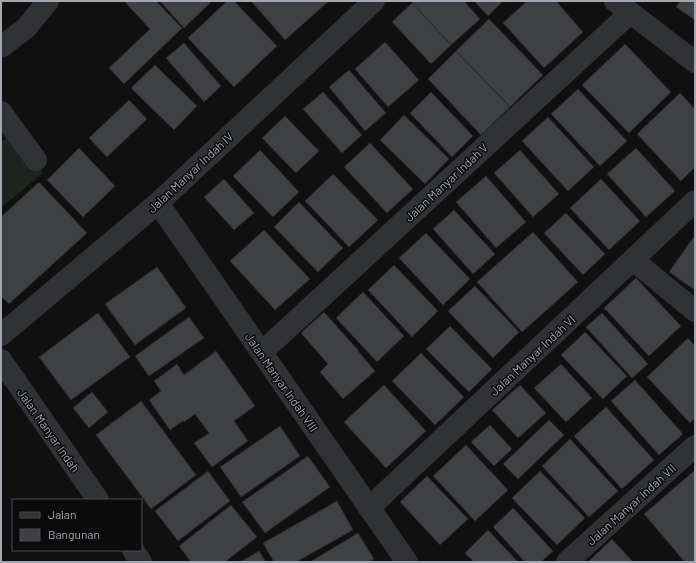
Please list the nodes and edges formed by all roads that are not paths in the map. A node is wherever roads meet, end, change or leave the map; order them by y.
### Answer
1 (48, 1) edge
2 (374, 1) edge
3 (623, 7) edge
4 (1, 47) edge
5 (695, 62) edge
6 (1, 112) edge
7 (36, 160) dead end
8 (695, 201) edge
9 (158, 203) junction
10 (633, 260) junction
11 (695, 311) edge
12 (1, 335) edge
13 (262, 352) junction
14 (1, 360) edge
15 (695, 446) edge
16 (97, 499) edge
17 (369, 508) junction
18 (133, 551) edge
19 (141, 562) edge
20 (407, 562) edge
21 (567, 562) edge

1 - 4 street
2 - 9 street, Jalan Manyar Indah IV
3 - 5 street
3 - 13 street, Jalan Manyar Indah V
6 - 7 street
8 - 10 street, Jalan Manyar Indah VI
9 - 12 street, Jalan Manyar Indah IV
9 - 13 street, Jalan Manyar Indah VIII
10 - 11 street
10 - 17 street, Jalan Manyar Indah VI
13 - 17 street, Jalan Manyar Indah VIII
14 - 16 street, Jalan Manyar Indah
15 - 21 street, Jalan Manyar Indah VII
17 - 20 street, Jalan Manyar Indah VIII
18 - 19 street

